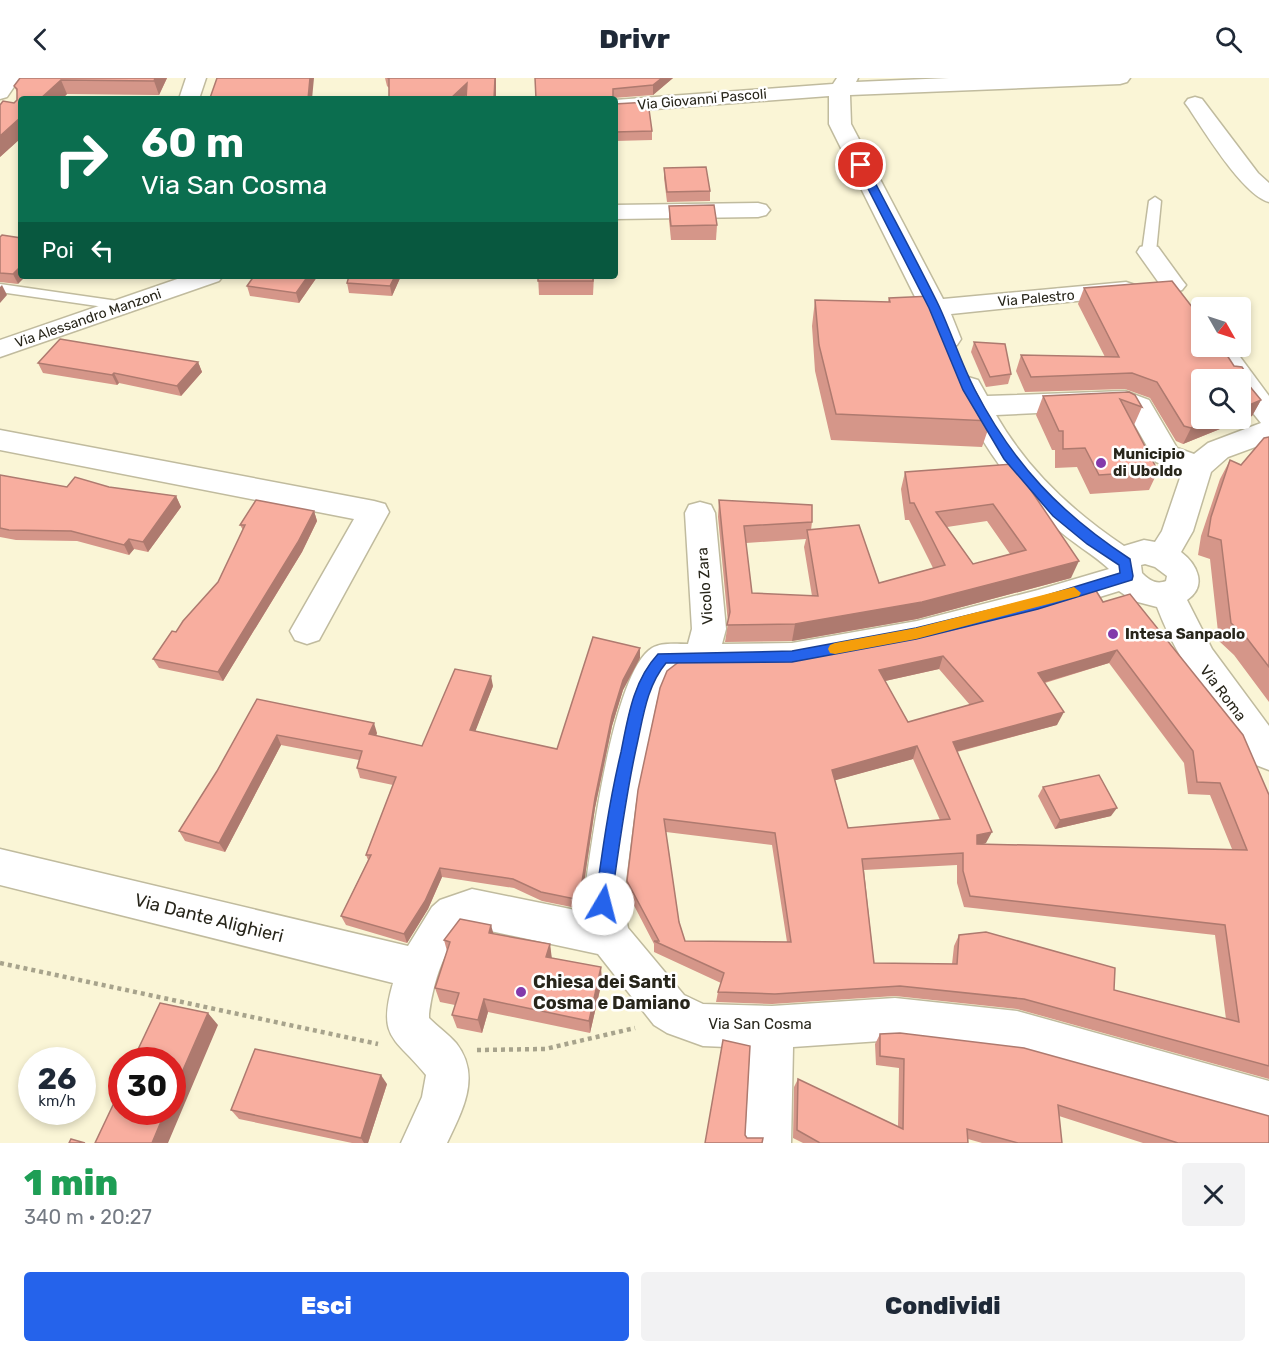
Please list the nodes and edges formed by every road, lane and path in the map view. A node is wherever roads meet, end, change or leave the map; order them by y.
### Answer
1 (10, 78) edge
2 (196, 78) edge
3 (1120, 78) edge
4 (843, 84) edge
5 (782, 85) edge
6 (190, 96) edge
7 (4, 102) edge
8 (1195, 103) dead end
9 (618, 106) edge
10 (1269, 195) edge
11 (1155, 201) dead end
12 (758, 210) dead end
13 (618, 212) edge
14 (1149, 252) joint
15 (201, 279) edge
16 (0, 288) edge
17 (124, 306) junction
18 (934, 308) junction
19 (0, 349) edge
20 (1226, 357) edge
21 (978, 406) junction
22 (1269, 416) edge
23 (1269, 431) edge
24 (0, 440) edge
25 (1198, 467) junction
26 (700, 513) dead end
27 (1163, 556) junction
28 (1126, 570) junction
29 (1169, 595) junction
30 (307, 631) dead end
31 (701, 658) junction
32 (1269, 754) edge
33 (0, 867) edge
34 (610, 937) junction
35 (0, 963) edge
36 (419, 969) junction
37 (682, 1018) junction
38 (772, 1027) junction
39 (435, 1053) junction
40 (1269, 1103) edge
41 (424, 1143) edge
42 (768, 1143) edge

1 - 7 street
2 - 6 street
3 - 4 street, Via Giovanni Pascoli
4 - 5 street, Via Giovanni Pascoli
4 - 18 street
5 - 9 street, Via Giovanni Pascoli
8 - 10 street
11 - 14 lane
12 - 13 street
14 - 18 street, Via Palestro
15 - 17 street, Via Alessandro Manzoni
16 - 17 lane
17 - 19 street, Via Alessandro Manzoni
18 - 21 street
20 - 22 street
21 - 25 street
21 - 28 street
23 - 25 street
24 - 30 street
25 - 27 street
26 - 31 street, Vicolo Zara
27 - 28 street
27 - 29 street
28 - 29 street
28 - 31 street, Via San Cosma
29 - 32 street, Via Roma
31 - 34 street, Via San Cosma
33 - 36 street, Via Dante Alighieri
34 - 36 street
34 - 37 street, Via San Cosma
35 - 39 path
36 - 39 street
37 - 38 street, Via San Cosma
37 - 39 path
38 - 40 street, Via San Cosma
38 - 42 street
39 - 41 street

